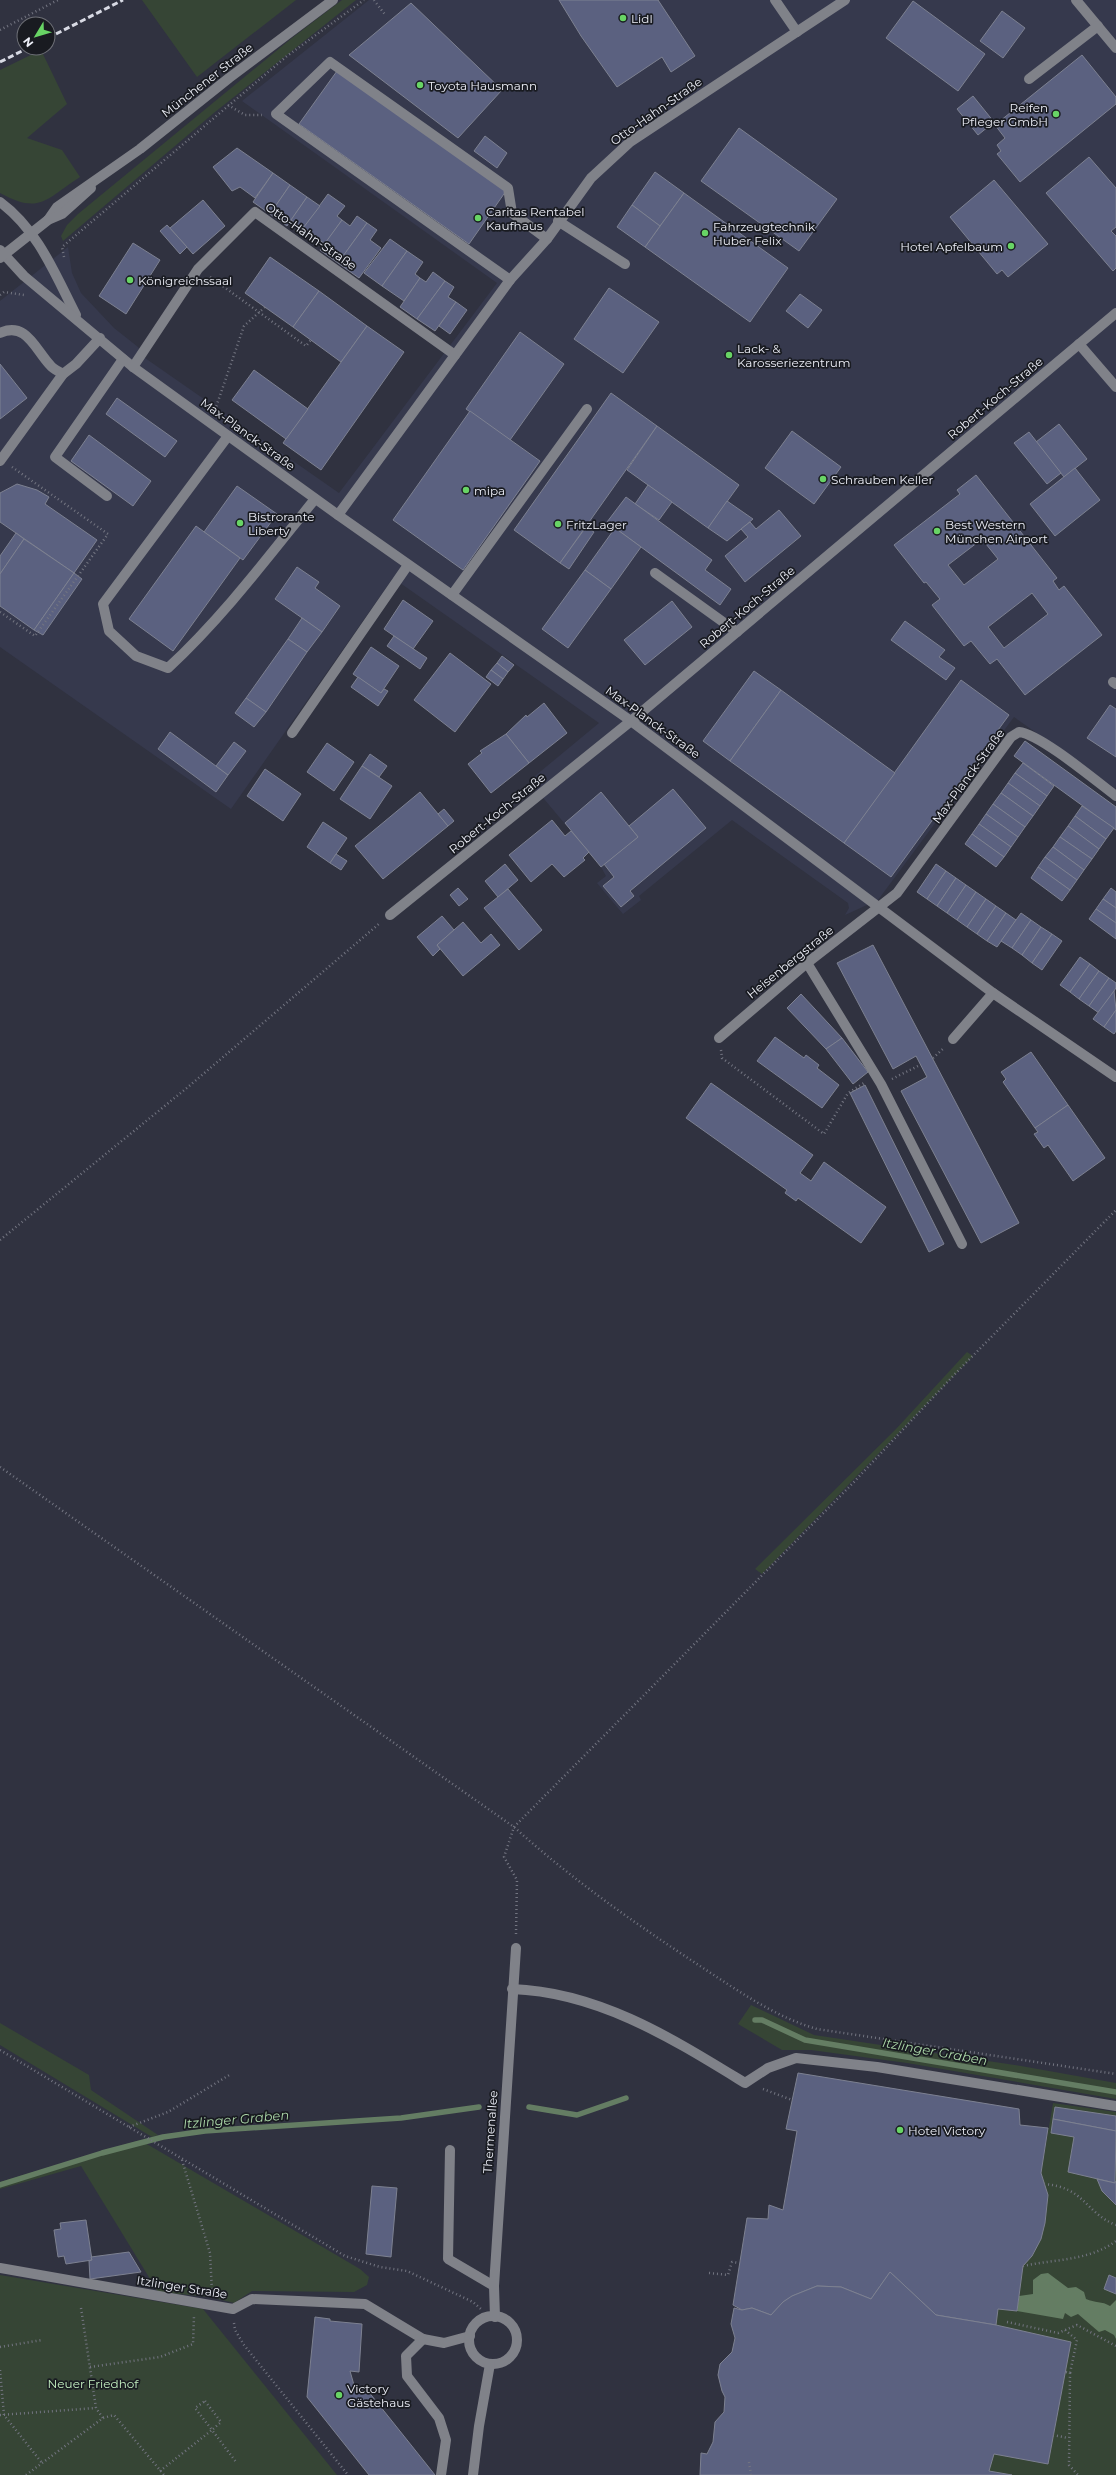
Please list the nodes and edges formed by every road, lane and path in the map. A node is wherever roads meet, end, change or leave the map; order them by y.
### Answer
1 (58, 0) edge
2 (333, 0) edge
3 (364, 0) edge
4 (374, 0) edge
5 (775, 0) edge
6 (845, 0) edge
7 (1077, 0) edge
8 (386, 16) dead end
9 (1098, 26) junction
10 (0, 30) edge
11 (797, 32) junction
12 (1116, 48) edge
13 (1030, 79) dead end
14 (228, 105) junction
15 (276, 114) junction
16 (0, 202) edge
17 (558, 220) junction
18 (32, 233) junction
19 (547, 239) junction
20 (62, 247) dead end
21 (1, 255) edge
22 (625, 264) dead end
23 (198, 269) junction
24 (510, 280) junction
25 (4, 292) dead end
26 (0, 295) edge
27 (265, 307) dead end
28 (260, 312) junction
29 (1116, 313) edge
30 (77, 318) junction
31 (0, 333) edge
32 (100, 338) junction
33 (311, 340) dead end
34 (1079, 344) junction
35 (455, 355) junction
36 (123, 359) junction
37 (133, 367) junction
38 (63, 374) junction
39 (1116, 387) edge
40 (587, 409) dead end
41 (210, 423) junction
42 (228, 436) junction
43 (1, 460) edge
44 (107, 496) dead end
45 (315, 498) junction
46 (338, 516) junction
47 (408, 565) junction
48 (655, 573) dead end
49 (452, 595) junction
50 (0, 612) edge
51 (738, 632) junction
52 (631, 721) junction
53 (292, 733) dead end
54 (1116, 796) edge
55 (878, 907) junction
56 (390, 915) joint
57 (807, 963) junction
58 (993, 993) junction
59 (719, 1038) joint
60 (953, 1039) dead end
61 (920, 1065) dead end
62 (1116, 1077) edge
63 (879, 1080) junction
64 (1116, 1210) edge
65 (0, 1240) edge
66 (962, 1244) dead end
67 (0, 1467) edge
68 (514, 1827) junction
69 (516, 1948) joint
70 (512, 1989) junction
71 (0, 2050) edge
72 (231, 2074) dead end
73 (1116, 2074) edge
74 (745, 2082) junction
75 (792, 2100) dead end
76 (1116, 2106) edge
77 (129, 2128) junction
78 (450, 2150) dead end
79 (181, 2159) junction
80 (1044, 2184) dead end
81 (1116, 2225) edge
82 (1116, 2241) edge
83 (739, 2263) dead end
84 (1023, 2266) dead end
85 (0, 2268) edge
86 (709, 2273) dead end
87 (494, 2286) junction
88 (194, 2302) junction
89 (213, 2305) junction
90 (81, 2308) dead end
91 (233, 2309) junction
92 (492, 2317) junction
93 (1007, 2322) dead end
94 (1065, 2330) junction
95 (470, 2336) junction
96 (423, 2339) junction
97 (42, 2340) dead end
98 (1116, 2346) edge
99 (0, 2347) edge
100 (490, 2364) junction
101 (90, 2366) junction
102 (0, 2370) edge
103 (1066, 2372) dead end
104 (1070, 2373) junction
105 (96, 2408) junction
106 (0, 2415) edge
107 (4, 2415) junction
108 (102, 2418) junction
109 (212, 2430) junction
110 (1053, 2435) dead end
111 (1068, 2438) junction
112 (236, 2462) dead end
113 (749, 2462) dead end
114 (42, 2463) junction
115 (160, 2471) junction
116 (26, 2475) edge
117 (164, 2475) edge
118 (348, 2475) edge
119 (441, 2475) edge
120 (473, 2475) edge
121 (751, 2475) edge
122 (1078, 2475) edge

1 - 10 path
2 - 18 street, Münchener Straße
3 - 14 path
4 - 8 path
5 - 11 street
6 - 11 street, Otto-Hahn-Straße
7 - 9 street
9 - 12 street
9 - 13 street
11 - 17 street, Otto-Hahn-Straße
14 - 15 path
14 - 20 path
15 - 19 street
15 - 24 street
16 - 18 street, Max-Planck-Straße
17 - 19 street, Otto-Hahn-Straße
17 - 22 street
18 - 21 street, Münchener Straße
18 - 30 street, Max-Planck-Straße
19 - 24 street, Otto-Hahn-Straße
21 - 30 street, Max-Planck-Straße
23 - 28 path
23 - 35 street, Otto-Hahn-Straße
23 - 37 street, Otto-Hahn-Straße
24 - 35 street, Otto-Hahn-Straße
25 - 26 path
27 - 28 path
28 - 33 path
28 - 41 path
29 - 34 street, Robert-Koch-Straße
30 - 32 street, Max-Planck-Straße
31 - 38 street
32 - 36 street, Max-Planck-Straße
32 - 38 street
34 - 39 street
34 - 51 street, Robert-Koch-Straße
35 - 46 street, Otto-Hahn-Straße
36 - 37 street, Max-Planck-Straße
36 - 44 street
37 - 41 street, Max-Planck-Straße
38 - 43 street
40 - 49 street
41 - 42 street, Max-Planck-Straße
42 - 45 street, Max-Planck-Straße
42 - 45 street
43 - 50 path
45 - 46 street, Max-Planck-Straße
46 - 47 street, Max-Planck-Straße
47 - 49 street, Max-Planck-Straße
47 - 53 street
48 - 51 street
49 - 52 street, Max-Planck-Straße
51 - 52 street, Robert-Koch-Straße
52 - 55 street, Max-Planck-Straße
52 - 56 street, Robert-Koch-Straße
54 - 55 street, Max-Planck-Straße
55 - 57 street, Heisenbergstraße
55 - 58 street, Max-Planck-Straße
56 - 65 path
57 - 59 street, Heisenbergstraße
57 - 63 street
58 - 60 street
58 - 62 street, Max-Planck-Straße
59 - 63 path
61 - 63 path
63 - 66 street
64 - 68 path
67 - 68 path
68 - 69 path
68 - 73 path
69 - 70 street, Thermenallee
70 - 74 street
70 - 87 street, Thermenallee
71 - 77 path
72 - 77 path
74 - 75 path
74 - 76 street
77 - 79 path
78 - 87 street
79 - 89 path
79 - 92 path
80 - 81 path
82 - 84 path
83 - 86 path
85 - 88 street, Itzlinger Straße
87 - 92 street, Thermenallee
88 - 89 street, Itzlinger Straße
88 - 101 path
89 - 91 street, Itzlinger Straße
90 - 101 path
91 - 96 street, Itzlinger Straße
91 - 118 path
92 - 95 street
92 - 100 street
93 - 94 path
94 - 98 path
94 - 104 path
95 - 96 street, Itzlinger Straße
95 - 100 street
96 - 119 street
97 - 99 path
100 - 120 street
101 - 105 path
102 - 107 path
103 - 104 path
104 - 111 path
105 - 107 path
105 - 108 path
106 - 107 path
107 - 114 path
108 - 114 path
108 - 115 path
109 - 109 path
109 - 112 path
109 - 115 path
110 - 111 path
111 - 122 path
113 - 121 path
114 - 116 path
115 - 117 path

